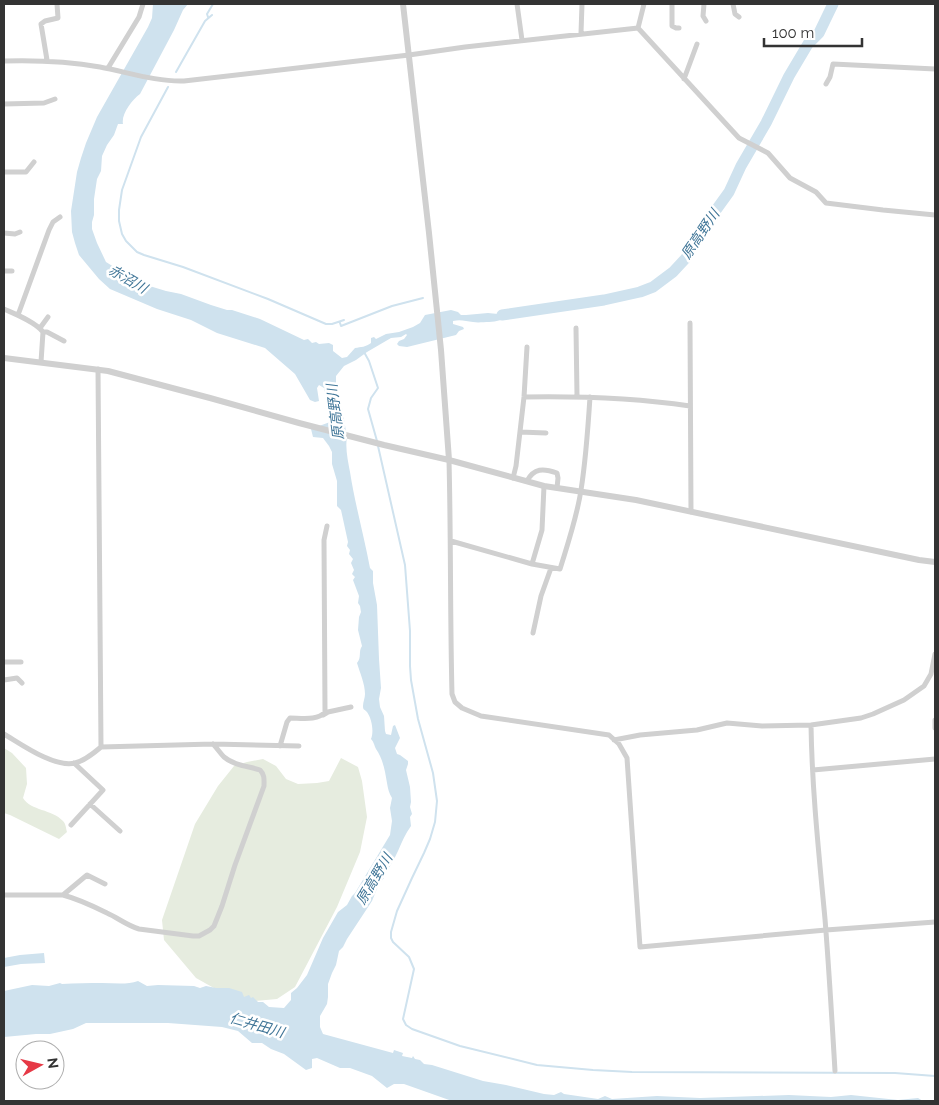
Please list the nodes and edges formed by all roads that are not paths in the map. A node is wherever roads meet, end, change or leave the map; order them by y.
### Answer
1 (58, 4) edge
2 (143, 4) edge
3 (403, 4) edge
4 (517, 4) edge
5 (582, 4) edge
6 (644, 4) edge
7 (672, 4) edge
8 (704, 4) edge
9 (732, 4) edge
10 (739, 17) dead end
11 (706, 21) dead end
12 (638, 28) junction
13 (679, 28) dead end
14 (581, 34) junction
15 (522, 40) junction
16 (697, 44) dead end
17 (409, 55) junction
18 (46, 60) junction
19 (4, 61) edge
20 (108, 68) junction
21 (935, 69) edge
22 (684, 79) junction
23 (826, 84) dead end
24 (55, 99) dead end
25 (4, 104) edge
26 (34, 162) dead end
27 (4, 172) edge
28 (935, 215) edge
29 (60, 217) dead end
30 (20, 232) dead end
31 (4, 233) edge
32 (4, 271) edge
33 (12, 271) dead end
34 (4, 310) edge
35 (18, 316) junction
36 (48, 317) dead end
37 (690, 323) dead end
38 (576, 328) dead end
39 (41, 330) junction
40 (64, 342) dead end
41 (527, 347) dead end
42 (4, 358) edge
43 (41, 362) junction
44 (98, 369) junction
45 (577, 396) junction
46 (524, 397) junction
47 (590, 397) junction
48 (690, 406) junction
49 (520, 432) junction
50 (546, 433) dead end
51 (449, 460) junction
52 (513, 478) junction
53 (527, 481) junction
54 (544, 486) junction
55 (558, 488) junction
56 (581, 492) junction
57 (690, 512) junction
58 (326, 526) dead end
59 (451, 541) junction
60 (935, 562) edge
61 (532, 564) junction
62 (552, 568) junction
63 (533, 633) dead end
64 (935, 654) edge
65 (4, 662) edge
66 (21, 662) dead end
67 (4, 680) edge
68 (22, 683) dead end
69 (350, 706) dead end
70 (322, 715) junction
71 (935, 720) edge
72 (811, 726) junction
73 (935, 728) edge
74 (4, 734) edge
75 (614, 740) junction
76 (213, 744) junction
77 (280, 746) junction
78 (299, 746) dead end
79 (101, 747) junction
80 (935, 760) edge
81 (74, 764) junction
82 (813, 770) junction
83 (90, 804) junction
84 (71, 825) dead end
85 (120, 831) dead end
86 (105, 884) dead end
87 (4, 895) edge
88 (63, 895) junction
89 (935, 922) edge
90 (826, 930) junction
91 (835, 1071) dead end

1 - 18 street
2 - 20 street
3 - 17 street
4 - 15 street
5 - 14 street
6 - 12 street
7 - 13 street
8 - 11 street
9 - 10 street
12 - 14 street
12 - 22 street
14 - 15 street
15 - 17 street
16 - 22 street
17 - 20 street
17 - 51 street
18 - 19 street
18 - 20 street
21 - 23 street
22 - 28 street
24 - 25 street
26 - 27 street
29 - 35 street
30 - 31 street
32 - 33 street
34 - 35 street
35 - 39 street
36 - 39 street
37 - 48 street
38 - 45 street
39 - 40 street
39 - 43 street
41 - 46 street
42 - 43 street
43 - 44 street
44 - 51 street
44 - 79 street
45 - 46 street
45 - 47 street
46 - 49 street
47 - 48 street
47 - 56 street
48 - 57 street
49 - 50 street
49 - 52 street
51 - 52 street
51 - 59 street
52 - 53 street
53 - 54 street
53 - 55 street
54 - 55 street
54 - 61 street
55 - 56 street
56 - 57 street
56 - 62 street
57 - 60 street
58 - 70 street
59 - 61 street
59 - 75 street
61 - 62 street
62 - 63 street
64 - 72 street
65 - 66 street
67 - 68 street
69 - 70 street
70 - 77 street
71 - 73 street
72 - 75 street
72 - 82 street
74 - 81 street
75 - 90 street
76 - 77 street
76 - 79 street
76 - 88 street
77 - 78 street
79 - 81 street
80 - 82 street
81 - 83 street
82 - 90 street
83 - 84 street
83 - 85 street
86 - 88 street
87 - 88 street
89 - 90 street
90 - 91 street

